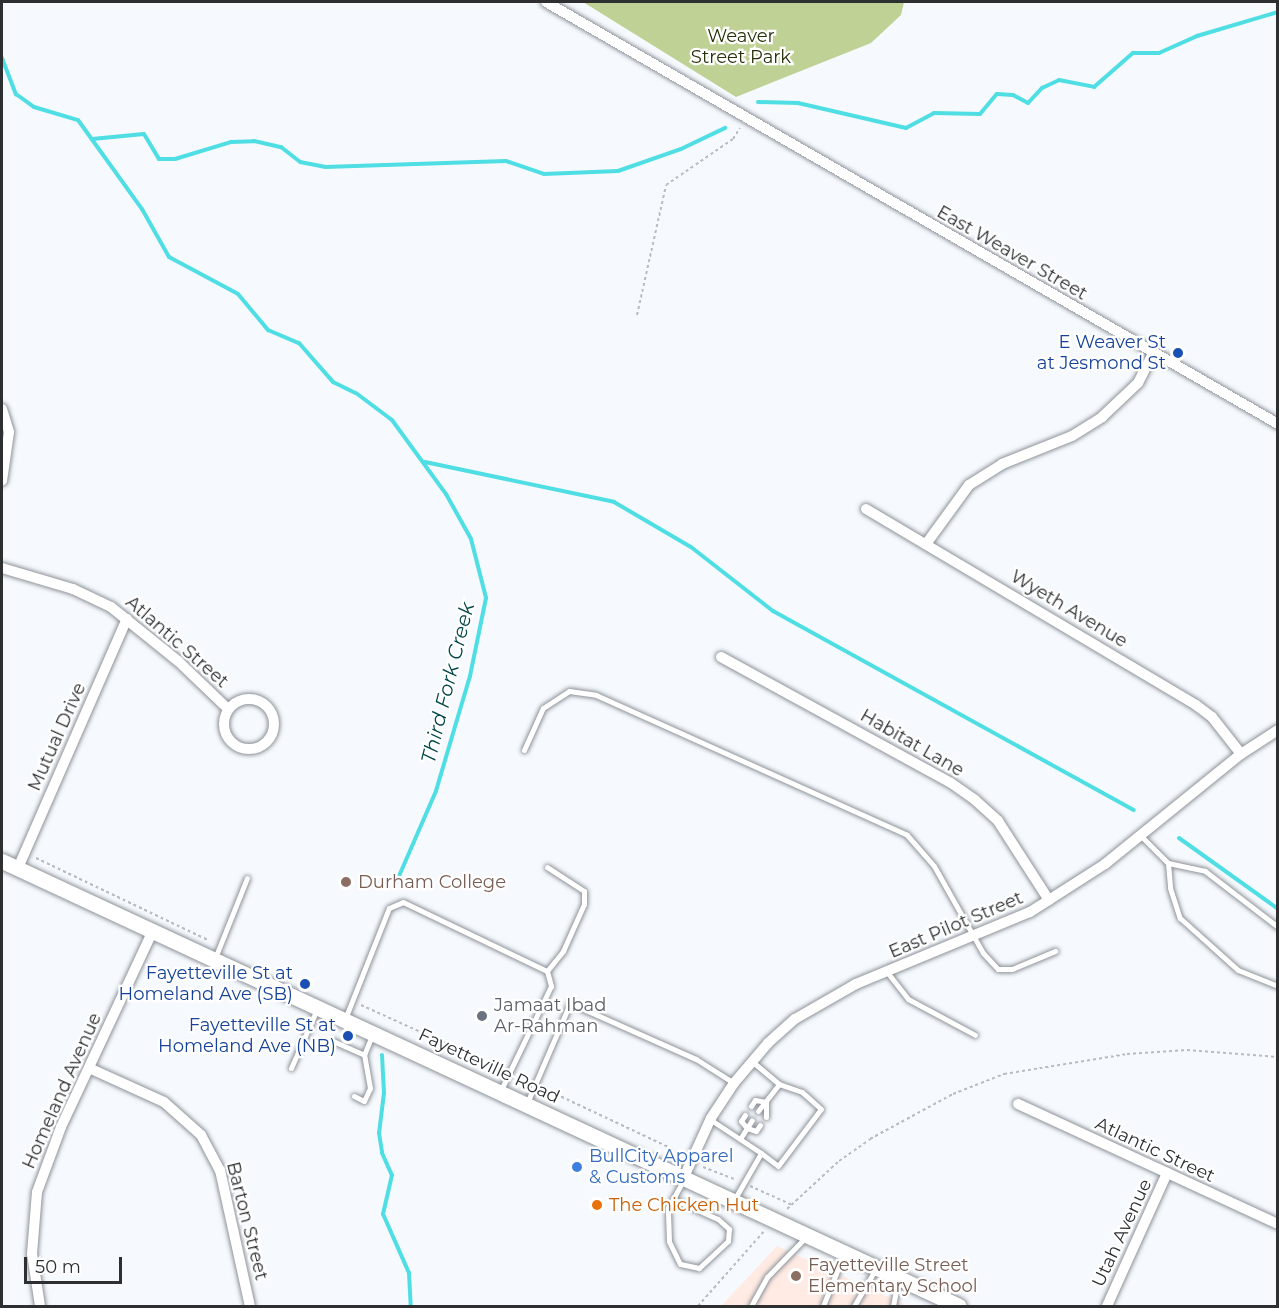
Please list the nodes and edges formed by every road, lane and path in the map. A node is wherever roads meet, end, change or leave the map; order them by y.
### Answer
1 (546, 2) edge
2 (745, 117) junction
3 (637, 315) dead end
4 (1153, 353) junction
5 (2, 410) edge
6 (1278, 424) edge
7 (2, 481) edge
8 (866, 509) dead end
9 (926, 544) junction
10 (2, 568) edge
11 (127, 619) junction
12 (722, 657) dead end
13 (228, 709) junction
14 (1278, 730) edge
15 (524, 750) dead end
16 (1241, 754) junction
17 (1141, 836) junction
18 (37, 859) dead end
19 (2, 861) edge
20 (1168, 862) junction
21 (547, 867) dead end
22 (18, 868) junction
23 (247, 878) dead end
24 (1049, 900) junction
25 (1278, 927) edge
26 (153, 931) junction
27 (974, 937) junction
28 (208, 940) dead end
29 (1055, 951) dead end
30 (215, 960) junction
31 (547, 971) junction
32 (887, 972) junction
33 (1278, 986) edge
34 (361, 1005) dead end
35 (318, 1008) junction
36 (345, 1021) junction
37 (372, 1034) junction
38 (975, 1035) dead end
39 (333, 1041) dead end
40 (364, 1055) junction
41 (753, 1061) junction
42 (89, 1068) junction
43 (291, 1068) dead end
44 (509, 1073) junction
45 (734, 1083) junction
46 (779, 1084) junction
47 (545, 1089) dead end
48 (500, 1092) junction
49 (354, 1096) dead end
50 (766, 1102) junction
51 (1018, 1104) dead end
52 (527, 1105) junction
53 (751, 1106) dead end
54 (759, 1111) dead end
55 (745, 1115) dead end
56 (766, 1117) dead end
57 (711, 1120) junction
58 (752, 1120) dead end
59 (759, 1125) dead end
60 (747, 1128) junction
61 (740, 1139) junction
62 (679, 1152) dead end
63 (761, 1154) junction
64 (1167, 1173) junction
65 (684, 1177) junction
66 (672, 1199) junction
67 (733, 1202) junction
68 (1278, 1224) edge
69 (763, 1231) dead end
70 (806, 1237) junction
71 (844, 1254) junction
72 (876, 1268) junction
73 (899, 1279) junction
74 (40, 1306) edge
75 (250, 1306) edge
76 (698, 1306) edge
77 (751, 1306) edge
78 (822, 1306) edge
79 (854, 1306) edge
80 (893, 1306) edge
81 (959, 1306) edge
82 (1107, 1306) edge

1 - 2 street, East Weaver Street
2 - 3 path
2 - 4 street, East Weaver Street
4 - 6 street, East Weaver Street
4 - 9 street
5 - 7 street
8 - 9 street, Wyeth Avenue
9 - 16 street, Wyeth Avenue
10 - 11 street, Atlantic Street
11 - 13 street, Atlantic Street
11 - 22 street, Mutual Drive
12 - 24 street, Habitat Lane
13 - 13 street, Atlantic Street
14 - 16 street, East Pilot Street
15 - 27 lane
16 - 17 street, East Pilot Street
17 - 20 lane
17 - 24 street, East Pilot Street
18 - 28 path
19 - 22 main road, Fayetteville Road
20 - 25 lane
20 - 33 lane
21 - 31 lane
22 - 26 main road, Fayetteville Road
23 - 30 lane
24 - 27 street, East Pilot Street
26 - 30 main road, Fayetteville Road
26 - 42 street, Homeland Avenue
27 - 29 lane
27 - 32 street, East Pilot Street
30 - 35 main road, Fayetteville Road
31 - 36 lane
31 - 44 lane
32 - 38 lane
32 - 41 street, East Pilot Street
34 - 44 path
35 - 36 main road, Fayetteville Road
35 - 43 lane
36 - 37 main road, Fayetteville Road
37 - 40 lane
37 - 48 main road, Fayetteville Road
39 - 40 lane
40 - 49 lane
41 - 45 street, East Pilot Street
41 - 46 lane
42 - 74 street, Homeland Avenue
42 - 75 street, Barton Street
44 - 48 lane
45 - 52 lane
45 - 57 street, East Pilot Street
46 - 50 lane
46 - 63 lane
47 - 62 path
48 - 52 main road, Fayetteville Road
50 - 53 lane
50 - 54 lane
50 - 56 lane
51 - 64 street, Atlantic Street
52 - 65 main road, Fayetteville Road
55 - 60 lane
57 - 61 lane
57 - 65 street, East Pilot Street
58 - 60 lane
59 - 60 lane
60 - 61 lane
61 - 63 lane
63 - 67 lane
64 - 68 street, Atlantic Street
64 - 82 street, Utah Avenue
65 - 66 lane
65 - 67 main road, Fayetteville Road
66 - 66 lane
67 - 70 main road, Fayetteville Road
69 - 76 path
70 - 71 main road, Fayetteville Road
70 - 77 lane
71 - 72 main road, Fayetteville Road
71 - 78 lane
72 - 73 main road, Fayetteville Road
72 - 79 lane
73 - 80 lane
73 - 81 main road, Fayetteville Road

